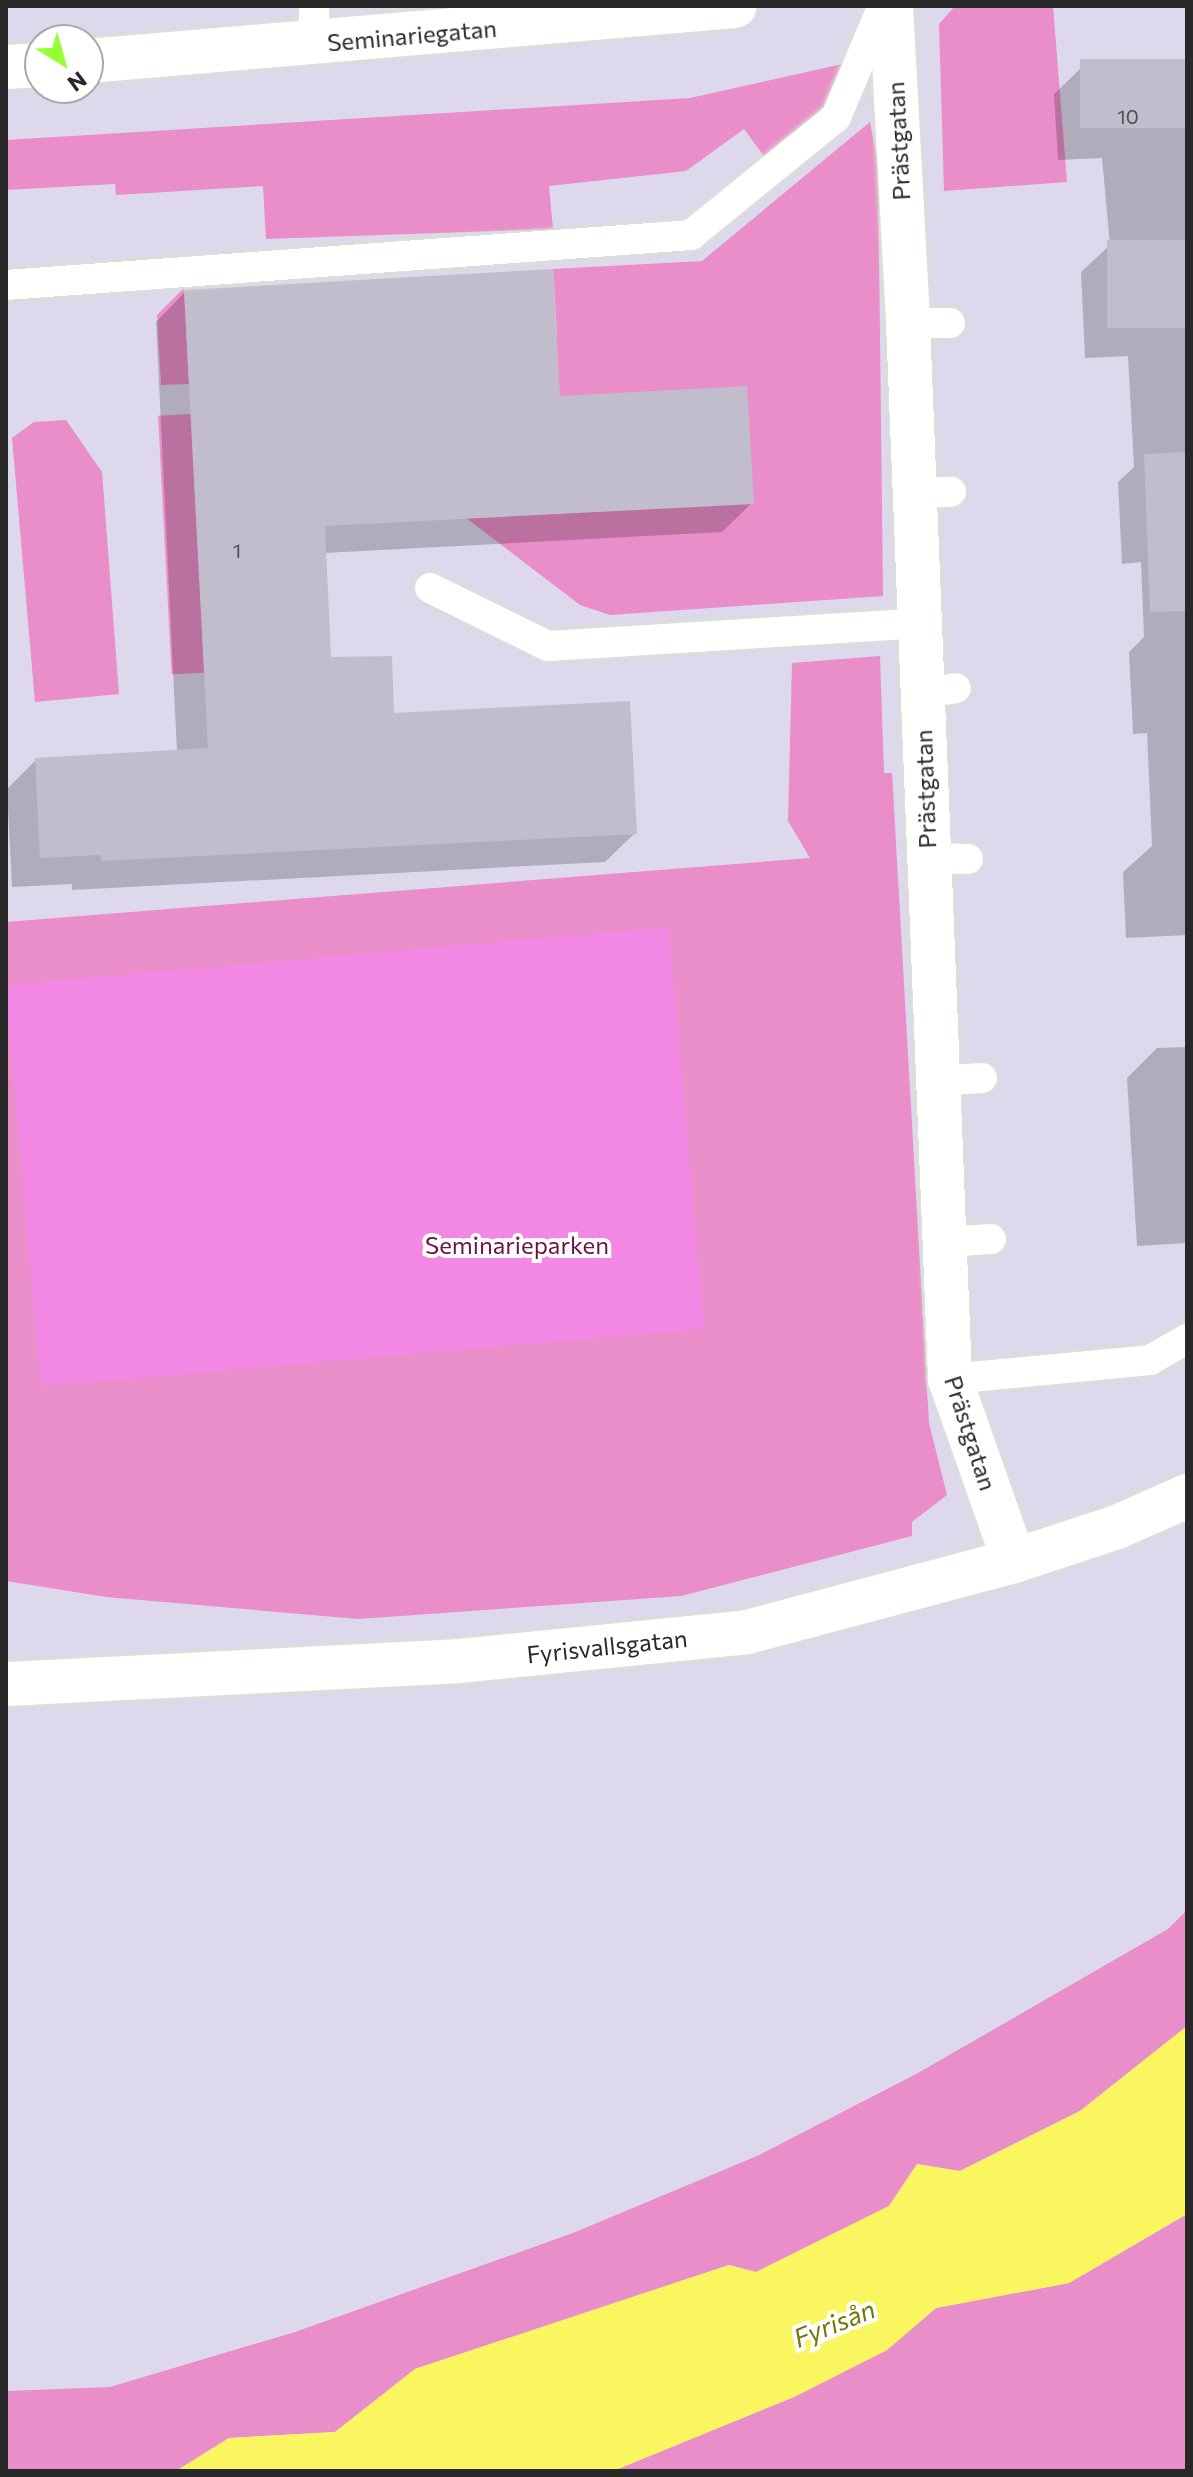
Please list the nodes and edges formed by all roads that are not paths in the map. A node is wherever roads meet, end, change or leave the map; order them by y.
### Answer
1 (735, 6) edge
2 (883, 6) edge
3 (891, 6) edge
4 (514, 17) edge
5 (313, 25) edge
6 (104, 58) edge
7 (6, 285) edge
8 (430, 588) dead end
9 (919, 623) junction
10 (982, 1078) dead end
11 (936, 1081) junction
12 (991, 1239) dead end
13 (945, 1242) junction
14 (1187, 1339) edge
15 (950, 1379) junction
16 (1187, 1496) edge
17 (1014, 1561) junction
18 (6, 1684) edge

1 - 4 street, Seminariegatan
2 - 7 lane
3 - 9 street, Prästgatan
4 - 5 street, Seminariegatan
5 - 6 street, Seminariegatan
8 - 9 lane
9 - 11 street, Prästgatan
10 - 11 lane
11 - 13 street, Prästgatan
12 - 13 lane
13 - 15 street, Prästgatan
14 - 15 lane
15 - 17 street, Prästgatan
16 - 17 street, Fyrisvallsgatan
17 - 18 street, Fyrisvallsgatan

